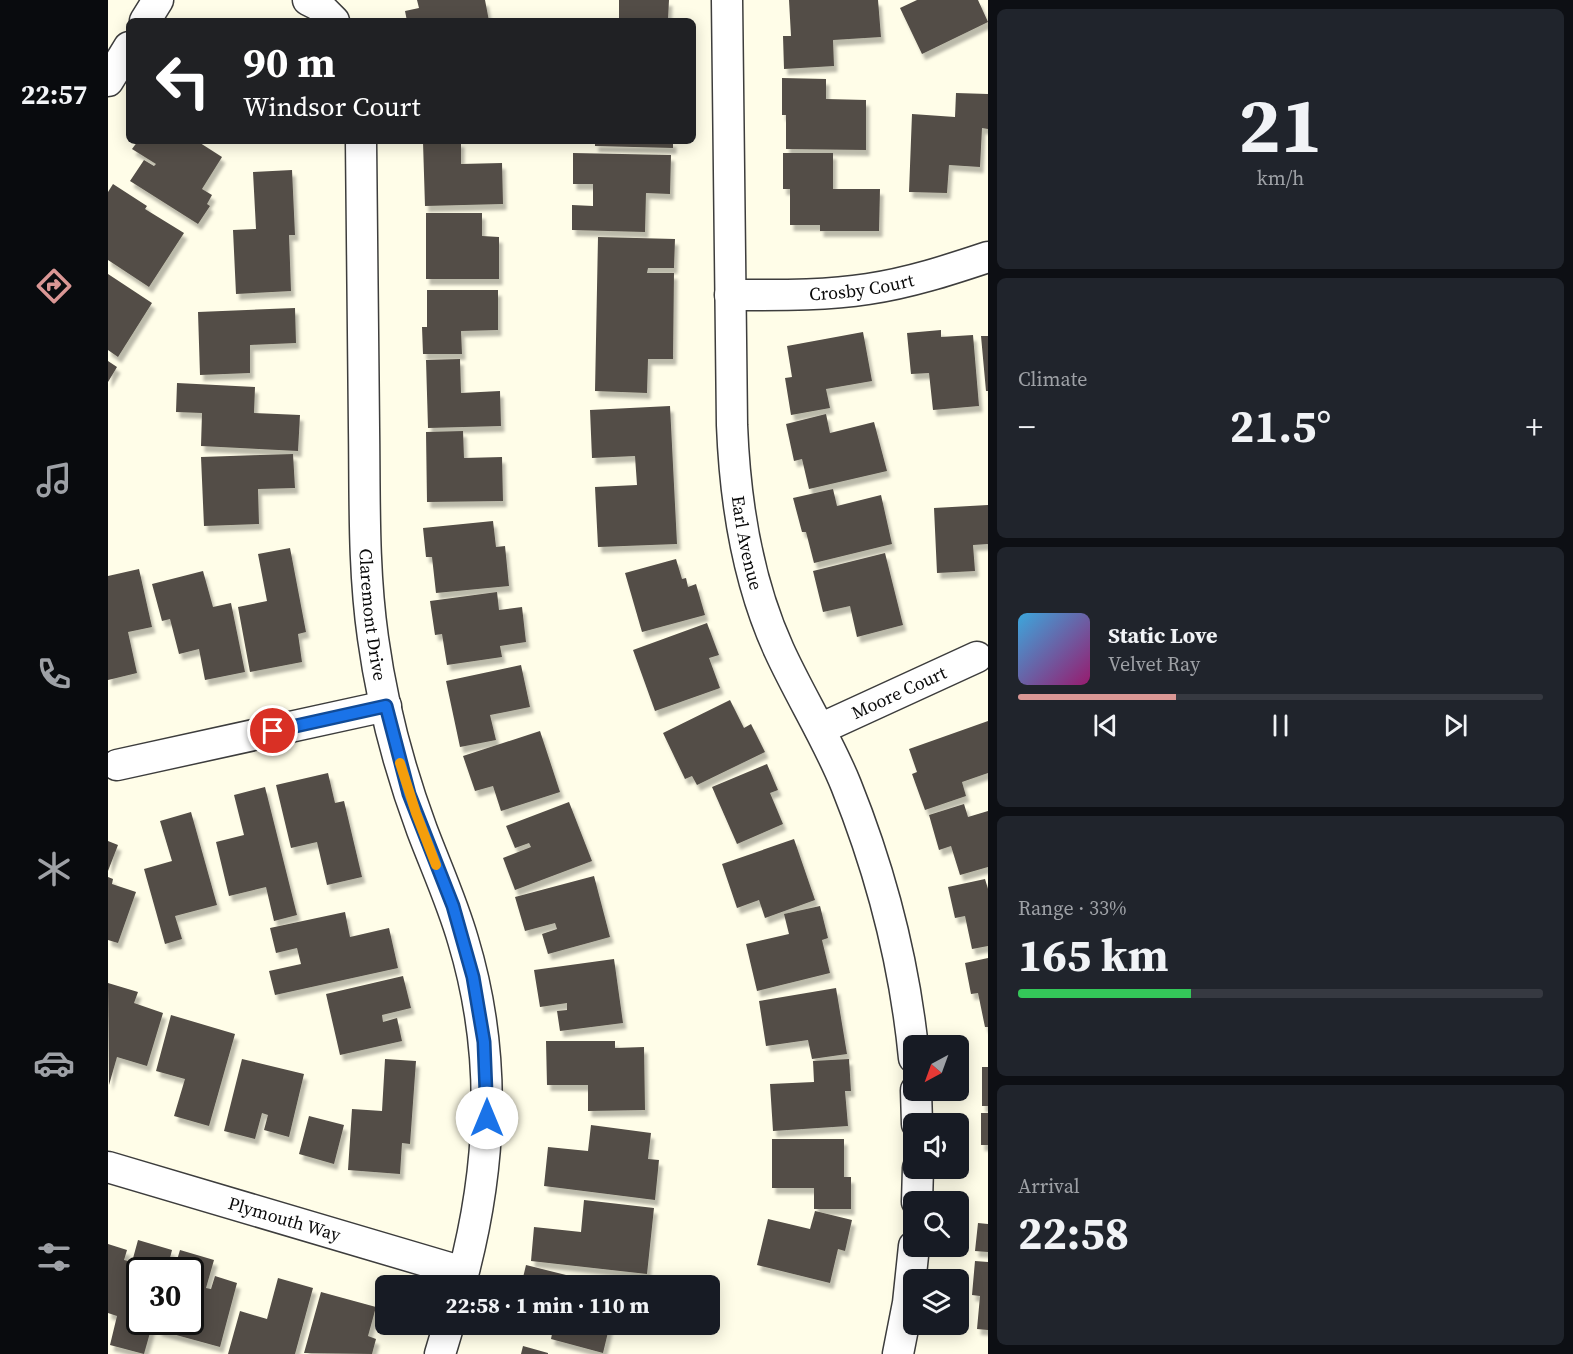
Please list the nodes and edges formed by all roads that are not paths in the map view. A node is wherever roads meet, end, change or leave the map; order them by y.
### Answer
1 (158, 0) edge
2 (308, 0) edge
3 (727, 0) edge
4 (147, 18) edge
5 (331, 18) edge
6 (126, 52) edge
7 (108, 81) edge
8 (361, 144) edge
9 (988, 257) edge
10 (730, 295) junction
11 (977, 657) dead end
12 (386, 706) junction
13 (820, 729) junction
14 (117, 765) dead end
15 (911, 1035) edge
16 (108, 1167) edge
17 (913, 1257) edge
18 (449, 1275) edge
19 (463, 1275) edge
20 (446, 1335) edge
21 (440, 1354) edge
22 (898, 1354) edge

1 - 4 street
2 - 5 street
3 - 10 street, Earl Avenue
6 - 7 street
8 - 12 street, Claremont Drive
9 - 10 street, Crosby Court
10 - 13 street, Earl Avenue
11 - 13 street, Moore Court
12 - 14 street
12 - 19 street, Claremont Drive
13 - 15 street, Earl Avenue
16 - 18 street, Plymouth Way
17 - 22 street
20 - 21 street

